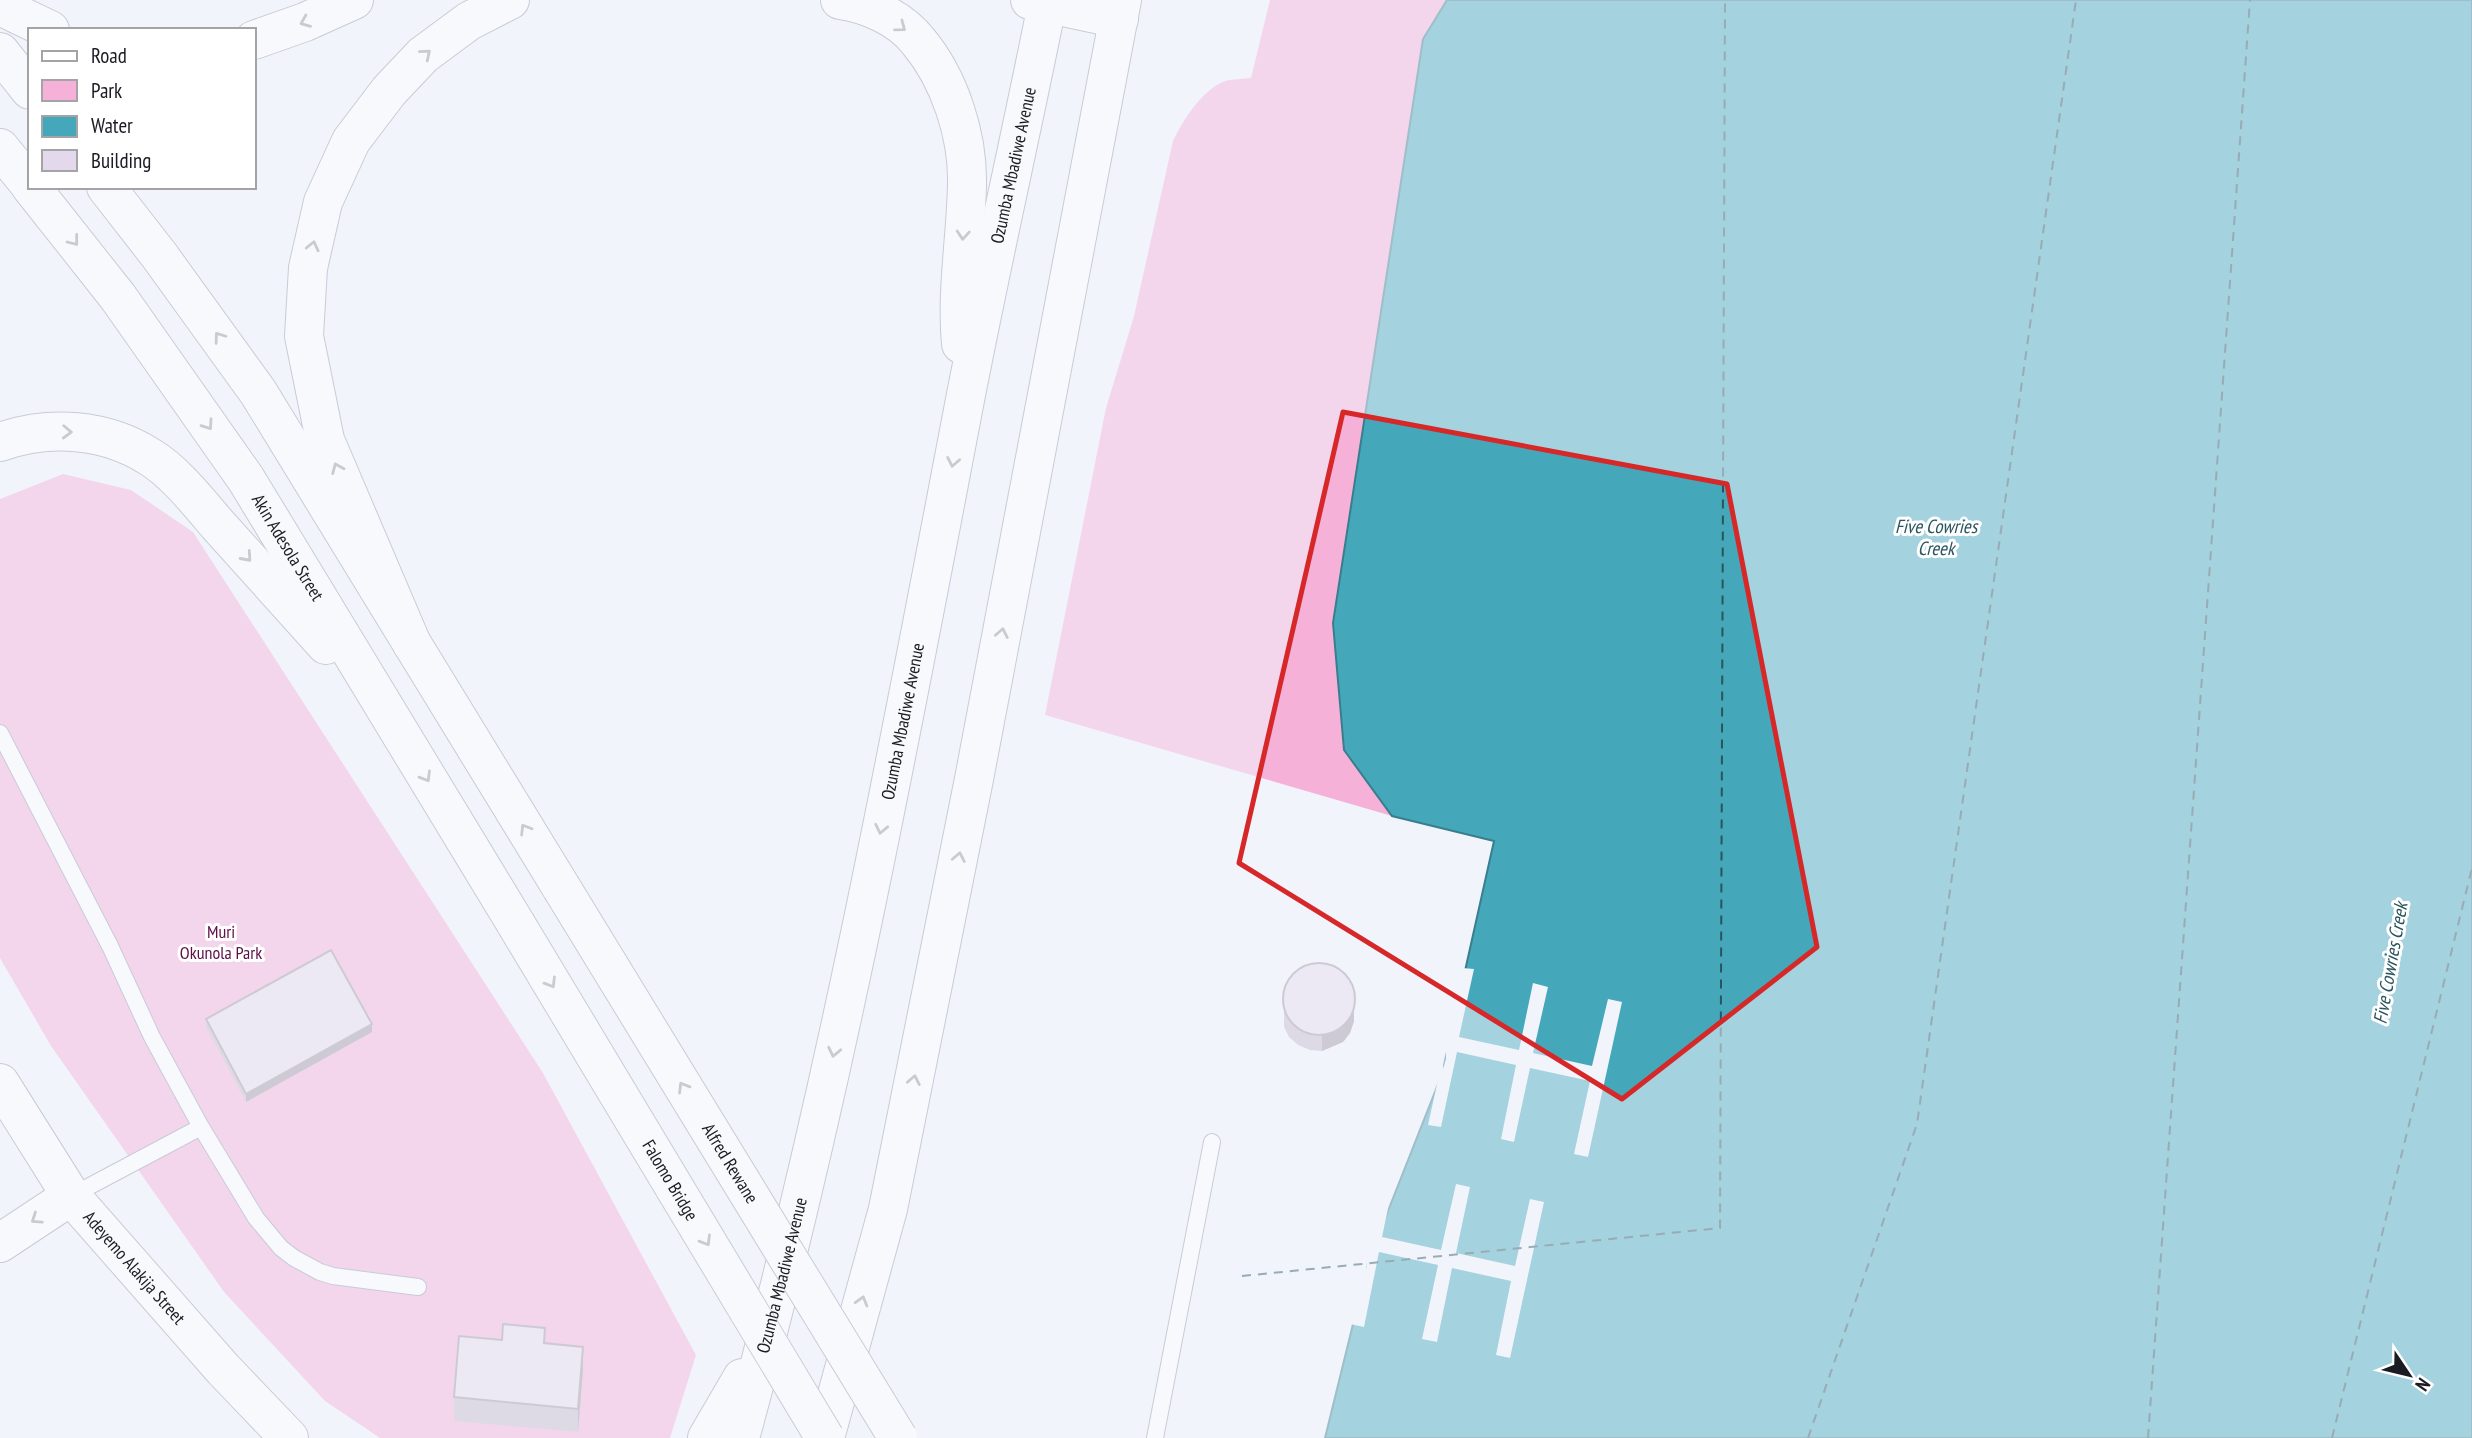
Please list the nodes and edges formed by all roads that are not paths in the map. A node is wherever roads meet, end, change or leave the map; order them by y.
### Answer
1 (355, 0) edge
2 (510, 0) edge
3 (840, 0) edge
4 (1042, 1) edge
5 (0, 6) edge
6 (1120, 10) edge
7 (46, 28) edge
8 (256, 39) edge
9 (0, 51) edge
10 (28, 87) edge
11 (0, 148) edge
12 (28, 182) edge
13 (33, 189) edge
14 (108, 189) edge
15 (966, 394) junction
16 (0, 442) edge
17 (412, 644) junction
18 (391, 718) junction
19 (0, 733) edge
20 (516, 925) joint
21 (0, 1083) edge
22 (201, 1127) junction
23 (1212, 1142) dead end
24 (71, 1196) junction
25 (0, 1243) edge
26 (418, 1287) dead end
27 (771, 1327) junction
28 (289, 1438) edge
29 (707, 1438) edge
30 (740, 1438) edge
31 (825, 1438) edge
32 (898, 1438) edge
33 (1155, 1438) edge

1 -> 8 main road
17 -> 2 main road
3 -> 15 main road
4 - 6 main road
4 - 15 main road, Ozumba Mbadiwe Avenue
5 - 7 main road
31 -> 6 main road
9 - 10 main road
11 - 12 main road, Akin Adesola Street
13 -> 18 main road, Akin Adesola Street
17 -> 14 main road
15 -> 27 main road, Ozumba Mbadiwe Avenue
16 -> 18 main road
32 -> 17 main road, Alfred Rewane, bridge
18 -> 20 main road, Akin Adesola Street
19 - 22 lane
20 -> 31 main road, Falomo Bridge, bridge
21 - 24 main road, Adeyemo Alakija Street
22 - 24 lane
22 - 26 lane
23 - 33 lane
24 -> 25 main road
24 - 28 main road, Adeyemo Alakija Street
27 - 29 main road
27 - 30 main road, Ozumba Mbadiwe Avenue

